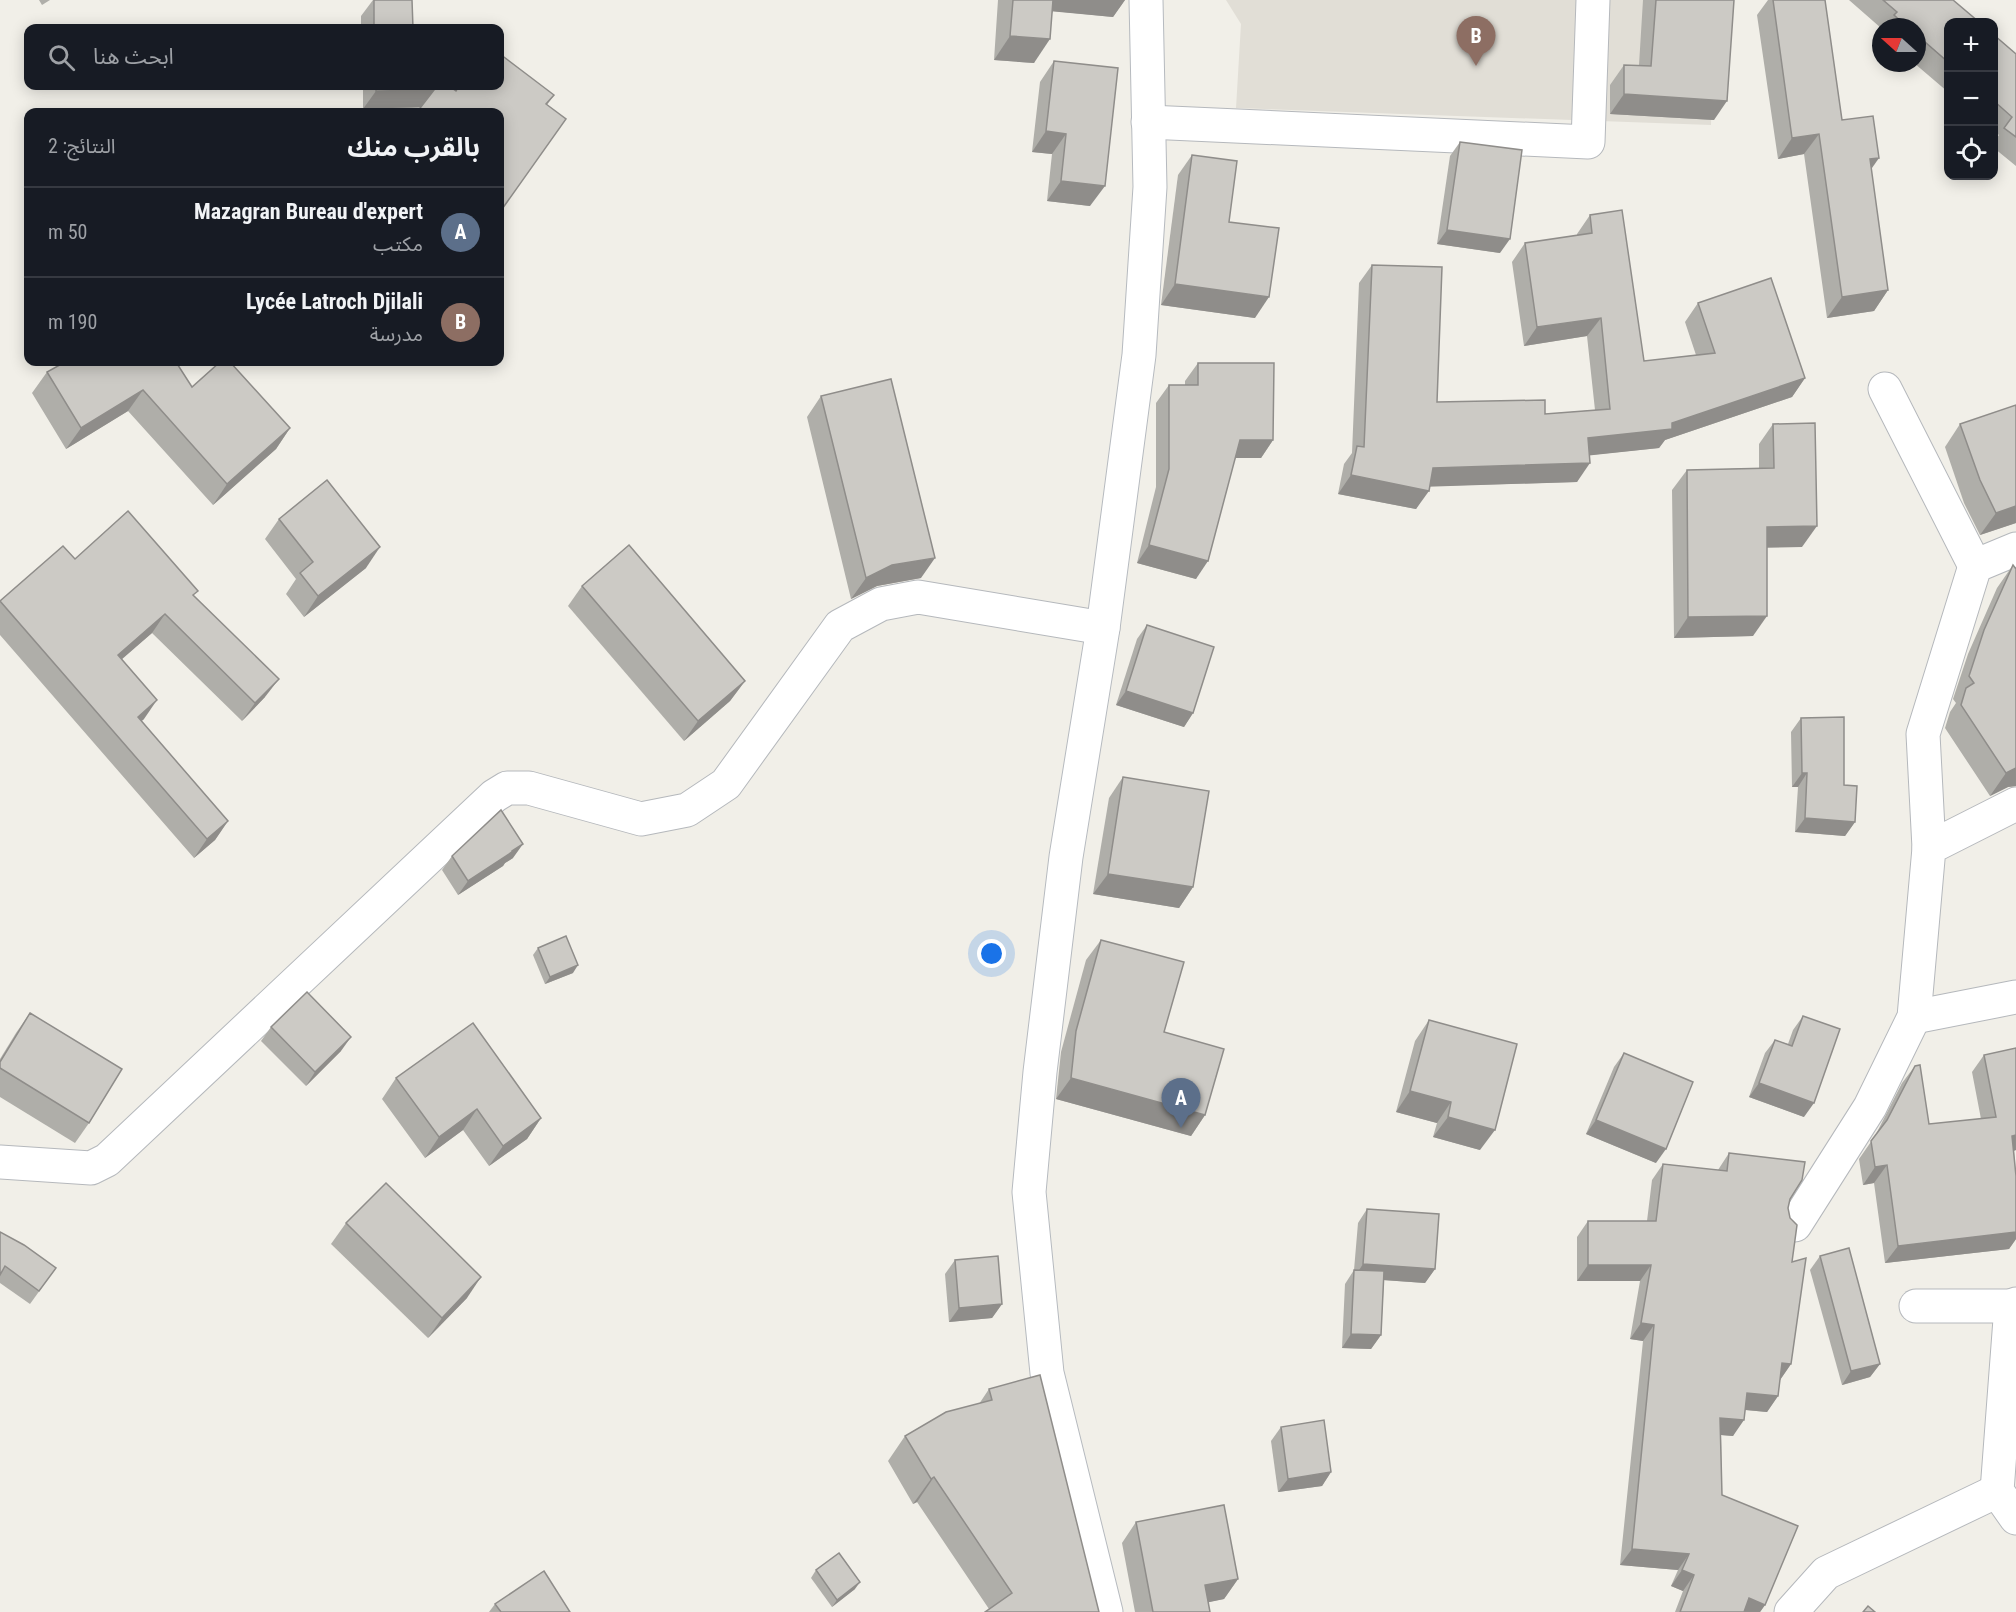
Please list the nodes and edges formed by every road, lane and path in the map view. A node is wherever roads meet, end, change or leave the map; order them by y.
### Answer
1 (1146, 0) edge
2 (1593, 0) edge
3 (1148, 122) junction
4 (1885, 389) dead end
5 (2016, 549) edge
6 (1975, 566) junction
7 (1103, 628) junction
8 (2016, 804) edge
9 (1929, 848) junction
10 (2016, 997) edge
11 (1914, 1017) junction
12 (0, 1162) edge
13 (1795, 1225) edge
14 (2013, 1305) edge
15 (1916, 1306) dead end
16 (1997, 1491) junction
17 (2016, 1518) edge
18 (1106, 1612) edge
19 (1791, 1612) edge

1 - 3 street
2 - 3 street
3 - 7 street
4 - 6 street
5 - 6 street
6 - 9 street
7 - 12 street
7 - 18 street
8 - 9 street
9 - 11 street
10 - 11 street
11 - 13 street
14 - 15 street
14 - 16 street
16 - 17 street
16 - 19 street

